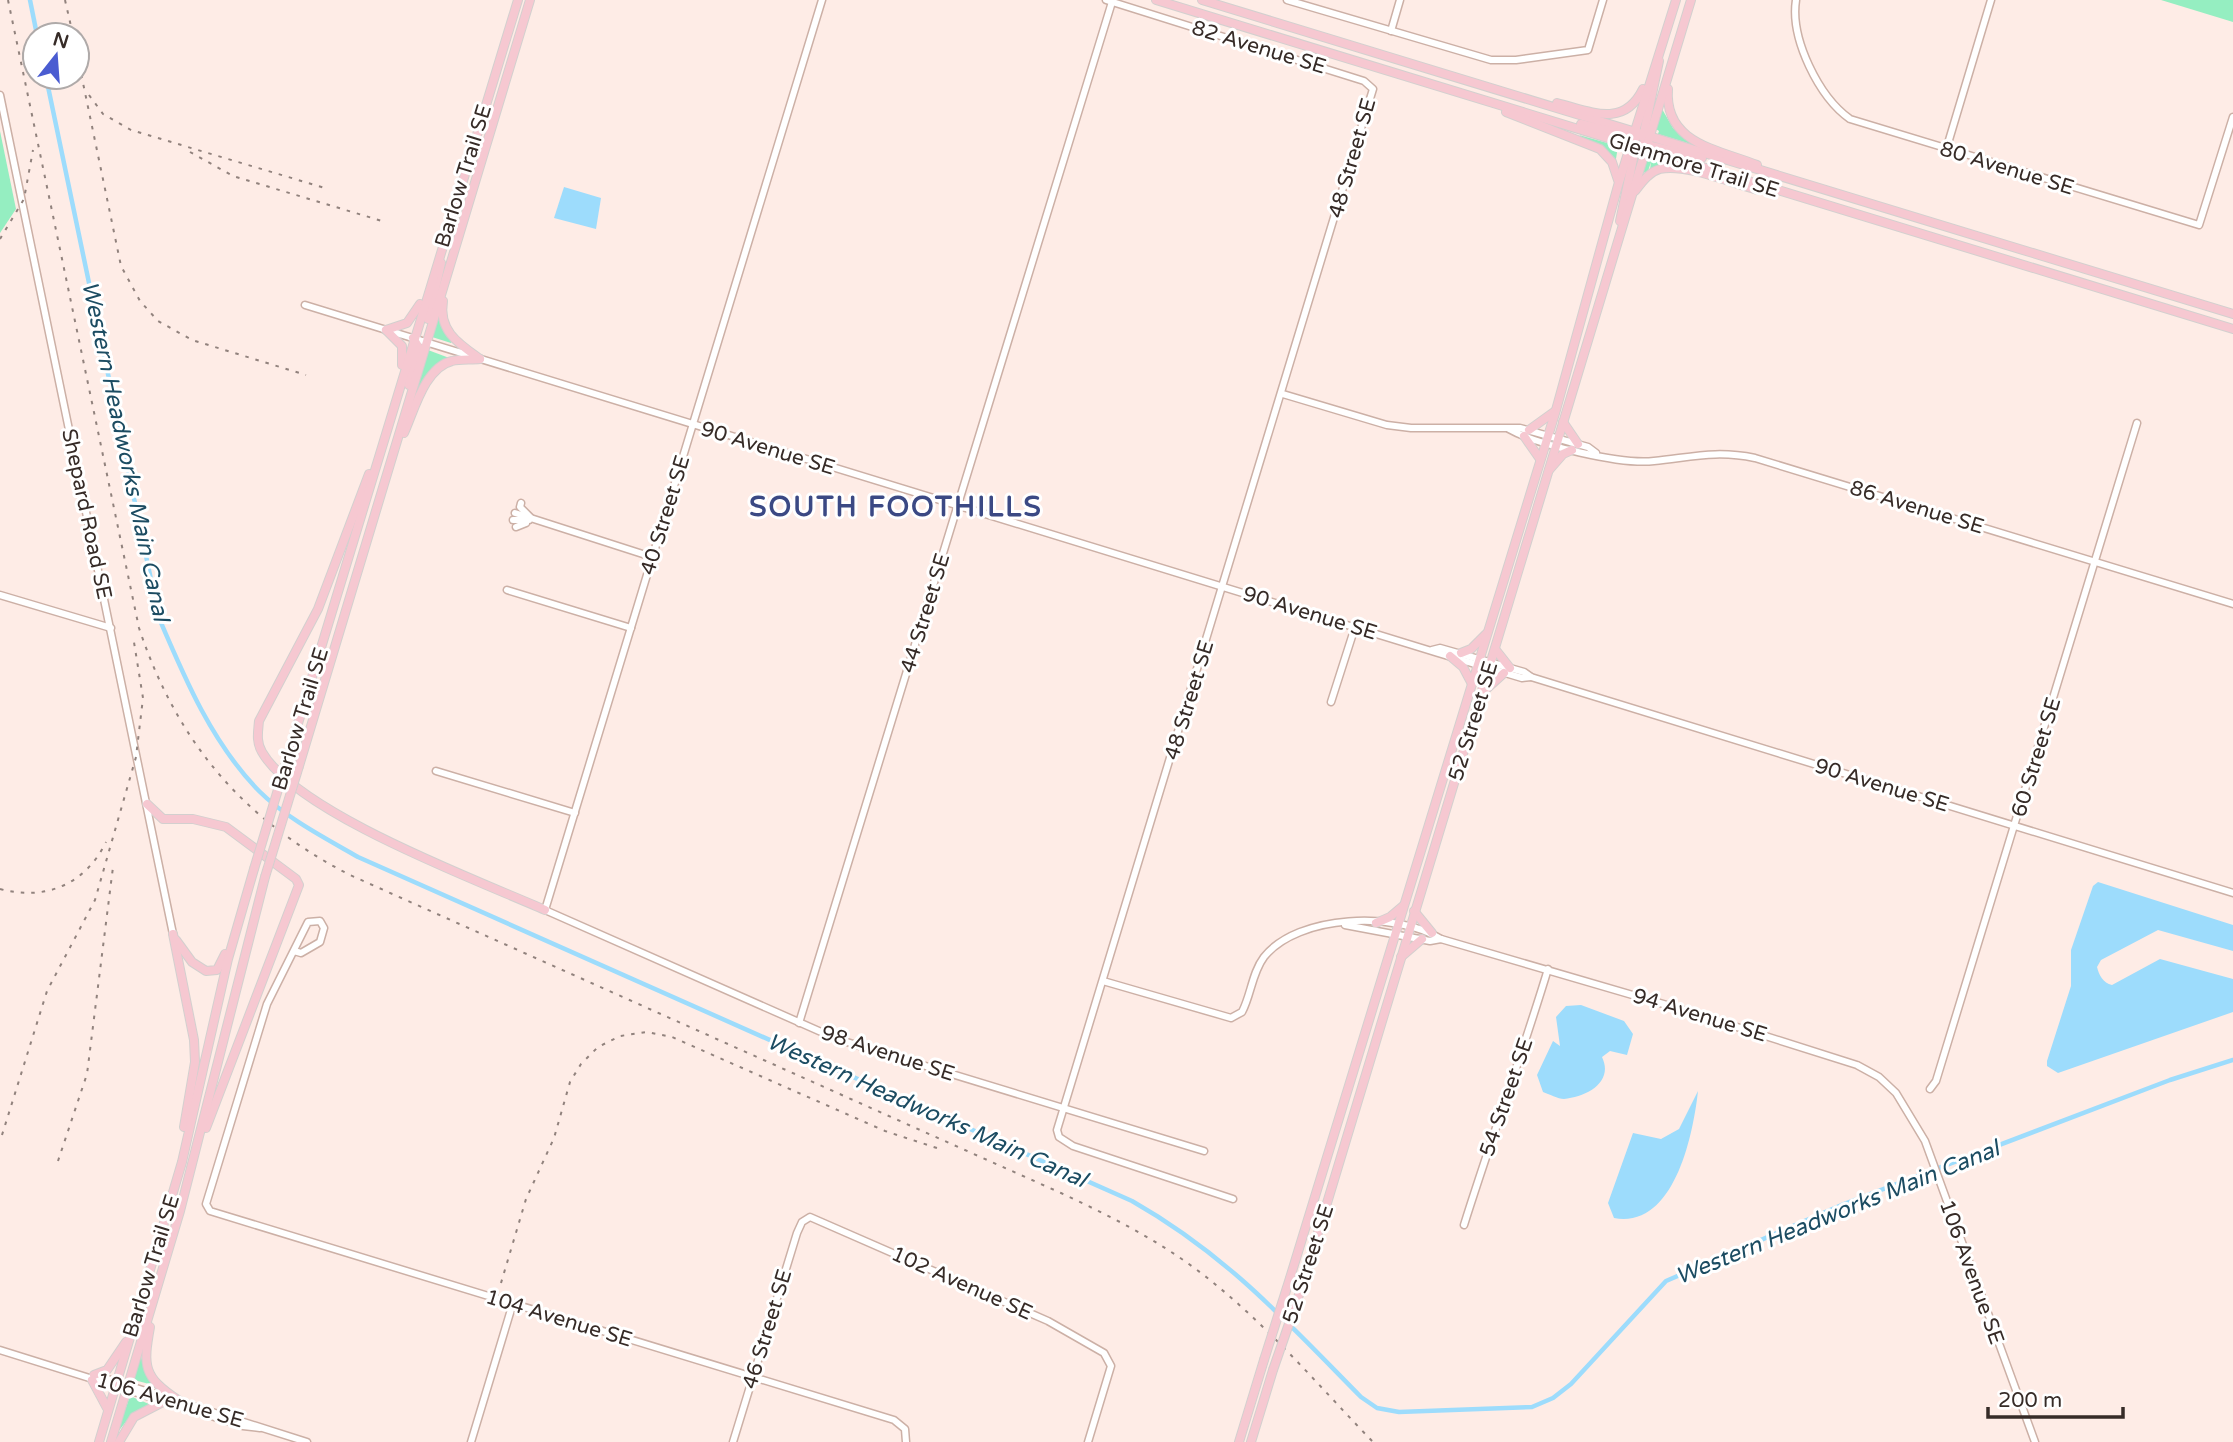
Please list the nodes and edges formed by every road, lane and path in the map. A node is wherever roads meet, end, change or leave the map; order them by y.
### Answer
1 (518, 0) edge
2 (530, 0) edge
3 (822, 0) edge
4 (1156, 0) edge
5 (1202, 0) edge
6 (1287, 0) edge
7 (1400, 0) edge
8 (1603, 0) edge
9 (1676, 0) edge
10 (1691, 0) edge
11 (1796, 0) edge
12 (1991, 0) edge
13 (1109, 1) edge
14 (1391, 31) junction
15 (1659, 51) junction
16 (1655, 64) junction
17 (1669, 74) junction
18 (1371, 86) joint
19 (1485, 87) junction
20 (1458, 93) junction
21 (0, 95) edge
22 (2233, 117) edge
23 (1640, 141) junction
24 (2225, 143) junction
25 (2233, 145) edge
26 (1946, 150) junction
27 (1785, 178) junction
28 (1619, 182) junction
29 (1631, 196) junction
30 (1812, 201) junction
31 (448, 223) junction
32 (1620, 231) junction
33 (453, 256) junction
34 (430, 281) junction
35 (305, 305) dead end
36 (2233, 314) edge
37 (2233, 329) edge
38 (386, 330) junction
39 (413, 338) junction
40 (426, 342) junction
41 (480, 359) junction
42 (401, 382) junction
43 (1283, 394) junction
44 (408, 406) junction
45 (1556, 410) junction
46 (1563, 422) junction
47 (2137, 423) dead end
48 (693, 425) junction
49 (1526, 433) junction
50 (385, 435) junction
51 (1547, 439) junction
52 (1556, 442) junction
53 (1575, 447) junction
54 (1540, 459) junction
55 (390, 464) junction
56 (1547, 472) junction
57 (521, 503) dead end
58 (958, 506) junction
59 (534, 520) junction
60 (652, 557) junction
61 (2097, 562) junction
62 (1223, 586) junction
63 (507, 590) dead end
64 (0, 595) edge
65 (2233, 604) edge
66 (1355, 627) junction
67 (111, 628) junction
68 (631, 628) junction
69 (1490, 629) junction
70 (1495, 649) junction
71 (1432, 650) junction
72 (1461, 653) junction
73 (1450, 656) junction
74 (1478, 661) junction
75 (1490, 665) junction
76 (1507, 670) junction
77 (1472, 684) junction
78 (1481, 694) junction
79 (1331, 702) dead end
80 (436, 771) dead end
81 (147, 804) junction
82 (575, 813) junction
83 (2015, 826) junction
84 (2233, 893) edge
85 (1405, 904) junction
86 (545, 910) junction
87 (1414, 911) junction
88 (239, 915) junction
89 (1336, 923) junction
90 (1376, 923) junction
91 (1397, 930) junction
92 (1407, 931) junction
93 (1432, 933) junction
94 (173, 934) junction
95 (1422, 939) junction
96 (1441, 939) junction
97 (294, 951) junction
98 (1399, 959) junction
99 (1548, 970) junction
100 (1103, 981) junction
101 (799, 1023) junction
102 (1930, 1089) dead end
103 (1064, 1108) junction
104 (1925, 1141) joint
105 (198, 1143) junction
106 (1204, 1151) dead end
107 (1233, 1199) dead end
108 (166, 1218) junction
109 (806, 1219) joint
110 (1464, 1225) dead end
111 (158, 1286) junction
112 (513, 1303) junction
113 (130, 1337) junction
114 (0, 1350) edge
115 (91, 1377) junction
116 (753, 1377) junction
117 (116, 1385) junction
118 (127, 1388) junction
119 (178, 1400) junction
120 (163, 1402) junction
121 (108, 1411) junction
122 (260, 1428) junction
123 (99, 1442) edge
124 (111, 1442) edge
125 (119, 1442) edge
126 (307, 1442) edge
127 (471, 1442) edge
128 (733, 1442) edge
129 (906, 1442) edge
130 (1088, 1442) edge
131 (1239, 1442) edge
132 (1251, 1442) edge
133 (2035, 1442) edge

1 - 31 main road, Barlow Trail SE
2 - 33 main road, Barlow Trail SE
3 - 48 street, 40 Street SE
4 - 20 main road
5 - 19 main road, Glenmore Trail SE
6 - 14 street
7 - 14 street
8 - 14 street
9 - 15 main road, 52 Street SE
10 - 17 main road, 52 Street SE
11 - 26 street, 80 Avenue SE
12 - 26 street
13 - 18 street, 82 Avenue SE
13 - 58 street, 44 Street SE
15 - 16 main road, 52 Street SE
15 - 23 main road
16 - 19 main road
16 - 23 main road, 52 Street SE
17 - 23 main road, 52 Street SE
17 - 27 main road
18 - 43 street, 48 Street SE
19 - 23 main road, Glenmore Trail SE
20 - 23 main road
20 - 28 main road
21 - 67 street, Shepard Road SE
22 - 24 street
23 - 27 main road, Glenmore Trail SE
23 - 28 main road, 52 Street SE
23 - 29 main road, 52 Street SE
23 - 30 main road, Glenmore Trail SE
23 - 32 main road
24 - 25 street
24 - 26 street, 80 Avenue SE
27 - 36 main road, Glenmore Trail SE
28 - 45 main road, 52 Street SE
29 - 30 main road
29 - 32 main road, 52 Street SE
30 - 37 main road, Glenmore Trail SE
31 - 34 main road, Barlow Trail SE
31 - 40 main road
32 - 46 main road, 52 Street SE
33 - 40 main road, Barlow Trail SE
33 - 41 main road
34 - 38 main road
34 - 39 main road, Barlow Trail SE
35 - 38 street, 90 Avenue SE
38 - 39 street, 90 Avenue SE
38 - 42 main road
39 - 40 street, 90 Avenue SE
39 - 42 main road, Barlow Trail SE
39 - 44 main road
40 - 41 street, 90 Avenue SE
40 - 44 main road, Barlow Trail SE
41 - 48 street, 90 Avenue SE
41 - 55 main road
42 - 50 main road, Barlow Trail SE
43 - 49 street, 86 Avenue SE
43 - 62 street, 48 Street SE
44 - 55 main road, Barlow Trail SE
45 - 49 main road
45 - 51 main road, 52 Street SE
46 - 52 main road, 52 Street SE
46 - 53 main road
47 - 61 street, 60 Street SE
48 - 58 street, 90 Avenue SE
48 - 60 street, 40 Street SE
49 - 51 street, 86 Avenue SE
49 - 54 main road
50 - 86 main road
50 - 88 main road, Barlow Trail SE, bridge
51 - 52 street, 86 Avenue SE
51 - 54 main road, 52 Street SE
52 - 53 street, 86 Avenue SE
52 - 56 main road, 52 Street SE
53 - 56 main road
53 - 61 street, 86 Avenue SE
54 - 69 main road, 52 Street SE
55 - 105 main road, Barlow Trail SE, bridge
56 - 70 main road, 52 Street SE
57 - 59 street
58 - 62 street, 90 Avenue SE
58 - 101 street, 44 Street SE
59 - 59 street
59 - 60 street
60 - 68 street, 40 Street SE
61 - 65 street, 86 Avenue SE
61 - 83 street, 60 Street SE
62 - 66 street, 90 Avenue SE
62 - 100 street, 48 Street SE
63 - 68 street
64 - 67 street
66 - 71 street, 90 Avenue SE
66 - 79 street
67 - 81 street, Shepard Road SE
68 - 82 street, 40 Street SE
69 - 72 main road
69 - 74 main road, 52 Street SE
70 - 75 main road, 52 Street SE
70 - 76 main road
71 - 72 street, 90 Avenue SE
71 - 73 street, 90 Avenue SE
72 - 74 street, 90 Avenue SE
73 - 74 street, 90 Avenue SE
73 - 77 main road
74 - 75 street, 90 Avenue SE
74 - 77 main road, 52 Street SE
75 - 76 street, 90 Avenue SE
75 - 78 main road, 52 Street SE
76 - 78 main road
76 - 83 street, 90 Avenue SE
77 - 85 main road, 52 Street SE
78 - 87 main road, 52 Street SE
80 - 82 street
81 - 94 street, Shepard Road SE
81 - 105 main road
82 - 86 street, 40 Street SE
83 - 84 street, 90 Avenue SE
83 - 102 street, 60 Street SE
85 - 90 main road
85 - 91 main road, 52 Street SE
86 - 101 street, 98 Avenue SE
87 - 92 main road, 52 Street SE
87 - 93 main road
88 - 94 main road
88 - 108 main road, Barlow Trail SE
89 - 90 street, 94 Avenue SE
89 - 91 street, 94 Avenue SE
89 - 100 street, 94 Avenue SE
90 - 91 street, 94 Avenue SE
91 - 92 street, 94 Avenue SE
91 - 131 main road, 52 Street SE, bridge
92 - 93 street, 94 Avenue SE
92 - 95 street, 94 Avenue SE
92 - 98 main road, 52 Street SE
93 - 96 street, 94 Avenue SE
94 - 108 main road
95 - 96 street, 94 Avenue SE
95 - 98 main road
96 - 99 street, 94 Avenue SE
97 - 97 street
97 - 112 street, 104 Avenue SE
98 - 132 main road, 52 Street SE, bridge
99 - 104 street, 94 Avenue SE
99 - 110 street, 54 Street SE
100 - 103 street, 48 Street SE
101 - 103 street, 98 Avenue SE
103 - 106 street, 98 Avenue SE
103 - 107 street, 48 Street SE
104 - 133 street, 106 Avenue SE
105 - 111 main road, Barlow Trail SE
108 - 113 main road, Barlow Trail SE
109 - 116 street, 46 Street SE
109 - 130 street, 102 Avenue SE
111 - 118 main road, Barlow Trail SE
111 - 119 main road
112 - 116 street, 104 Avenue SE
112 - 127 street
113 - 115 main road
113 - 117 main road, Barlow Trail SE
114 - 115 street, 106 Avenue SE
115 - 117 street, 106 Avenue SE
115 - 121 main road
116 - 128 street, 46 Street SE
116 - 129 street, 104 Avenue SE
117 - 118 street, 106 Avenue SE
117 - 121 main road, Barlow Trail SE
118 - 119 street, 106 Avenue SE
118 - 120 street, 106 Avenue SE
118 - 124 main road, Barlow Trail SE
119 - 122 street, 106 Avenue SE
120 - 122 street, 106 Avenue SE
120 - 125 main road
121 - 123 main road, Barlow Trail SE
122 - 126 street, 106 Avenue SE

